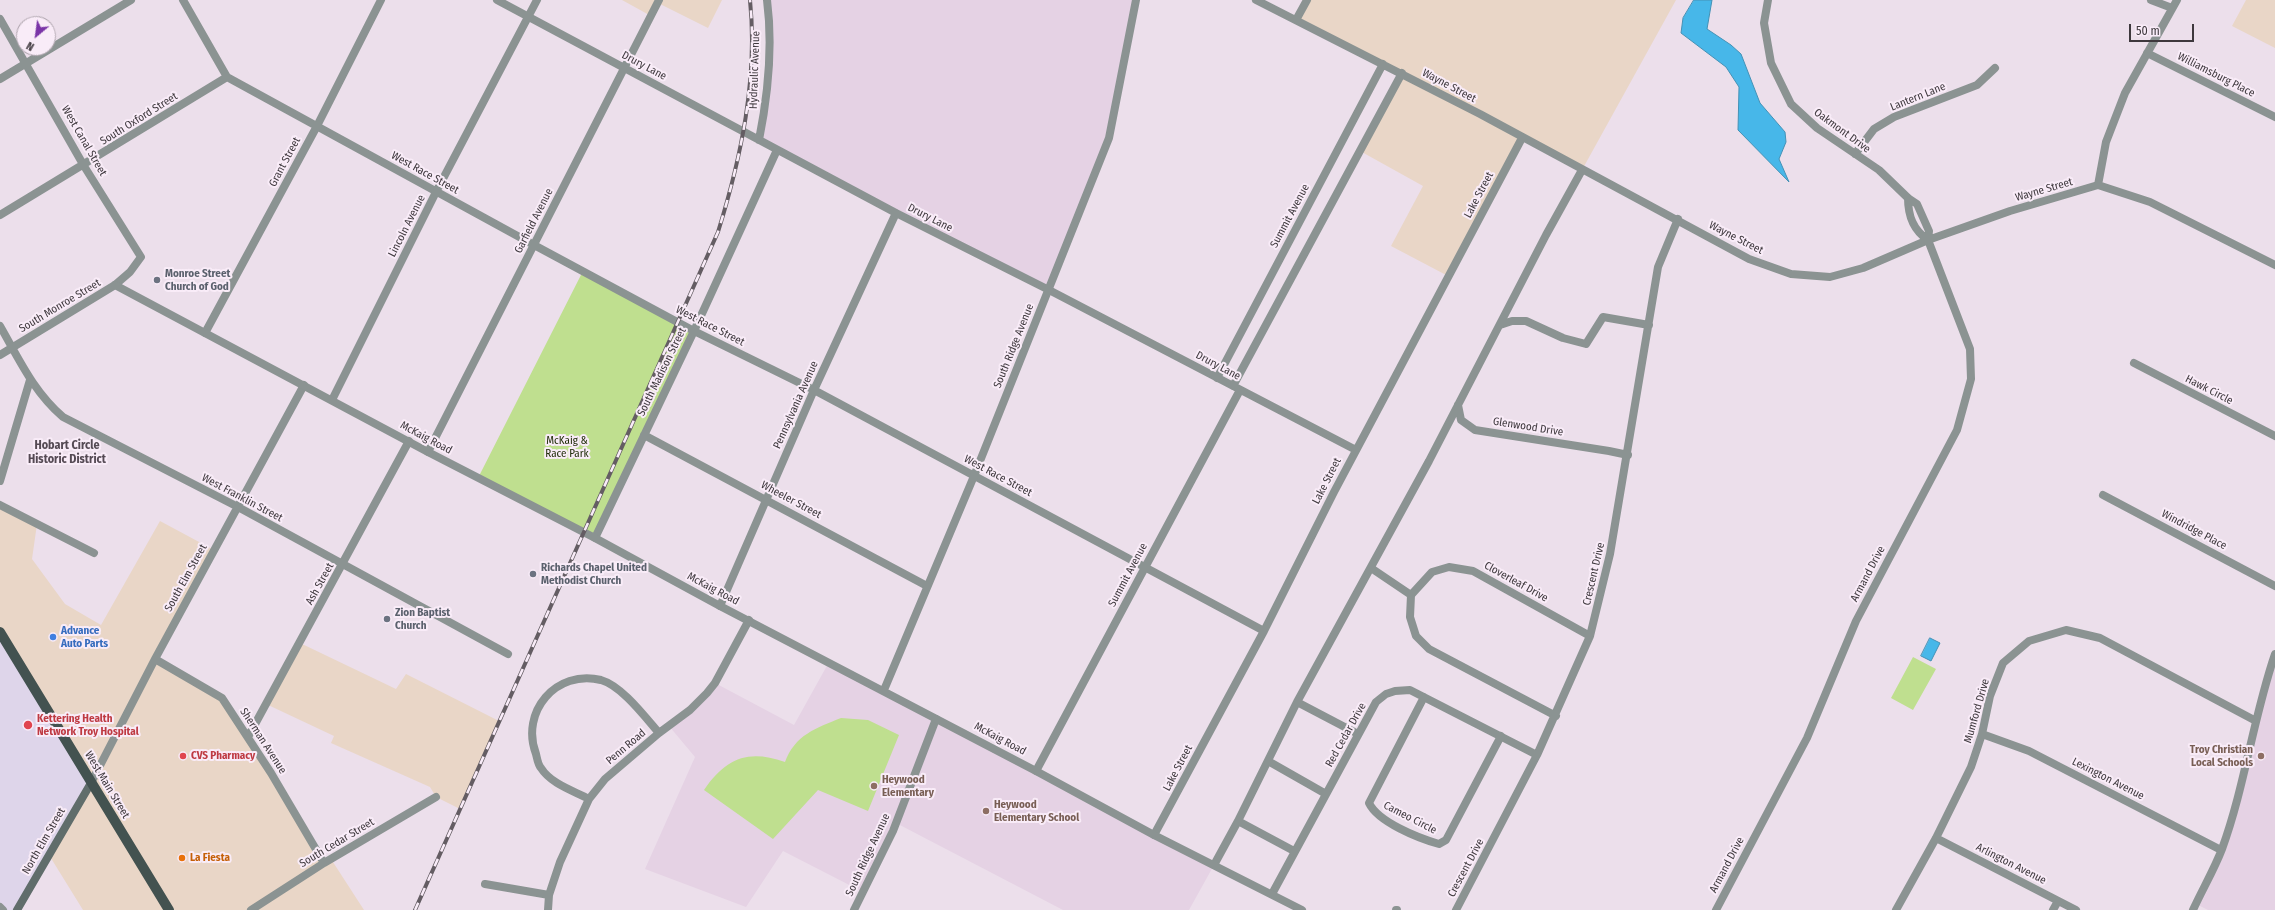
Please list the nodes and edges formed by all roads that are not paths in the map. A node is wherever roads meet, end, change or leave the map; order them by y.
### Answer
1 (131, 0) edge
2 (183, 0) edge
3 (381, 0) edge
4 (497, 0) edge
5 (537, 0) edge
6 (659, 0) edge
7 (766, 0) edge
8 (1136, 0) edge
9 (1256, 0) edge
10 (1307, 0) edge
11 (1768, 0) edge
12 (2151, 0) edge
13 (2177, 0) edge
14 (2172, 8) junction
15 (529, 16) junction
16 (0, 19) edge
17 (1296, 20) junction
18 (2148, 53) junction
19 (26, 63) junction
20 (1384, 64) junction
21 (1995, 68) dead end
22 (625, 69) junction
23 (1402, 74) junction
24 (227, 77) junction
25 (0, 79) edge
26 (2275, 117) edge
27 (317, 126) junction
28 (1522, 138) junction
29 (759, 140) junction
30 (777, 150) junction
31 (1855, 154) junction
32 (84, 166) junction
33 (1582, 170) junction
34 (2098, 185) junction
35 (436, 192) junction
36 (1908, 198) junction
37 (896, 213) junction
38 (0, 215) edge
39 (1678, 219) junction
40 (1928, 240) junction
41 (534, 246) junction
42 (2275, 265) edge
43 (130, 272) joint
44 (115, 285) junction
45 (1049, 290) junction
46 (1500, 325) junction
47 (1649, 325) junction
48 (0, 326) edge
49 (694, 331) junction
50 (205, 333) junction
51 (12, 348) junction
52 (0, 355) edge
53 (2134, 363) dead end
54 (1217, 378) junction
55 (30, 380) junction
56 (304, 385) junction
57 (1236, 388) junction
58 (814, 390) junction
59 (332, 400) junction
60 (1458, 405) junction
61 (644, 435) junction
62 (2275, 436) edge
63 (409, 441) junction
64 (1356, 450) junction
65 (428, 452) junction
66 (1628, 455) junction
67 (974, 476) junction
68 (0, 481) edge
69 (2103, 495) dead end
70 (767, 499) junction
71 (0, 505) edge
72 (238, 507) junction
73 (595, 538) junction
74 (94, 553) dead end
75 (343, 565) junction
76 (1145, 566) junction
77 (1372, 568) junction
78 (926, 586) junction
79 (2275, 586) edge
80 (1412, 595) junction
81 (720, 606) junction
82 (749, 620) junction
83 (1264, 631) junction
84 (0, 632) edge
85 (1590, 636) junction
86 (508, 654) dead end
87 (2275, 654) edge
88 (155, 659) junction
89 (884, 690) junction
90 (1424, 697) junction
91 (1297, 702) junction
92 (1556, 716) junction
93 (936, 719) junction
94 (2256, 721) junction
95 (659, 733) junction
96 (1358, 734) junction
97 (1982, 734) junction
98 (1501, 736) junction
99 (248, 737) junction
100 (1537, 755) junction
101 (1268, 761) junction
102 (1036, 770) junction
103 (91, 783) junction
104 (1326, 794) junction
105 (436, 797) dead end
106 (589, 799) junction
107 (1238, 821) junction
108 (1154, 835) junction
109 (1936, 838) junction
110 (2221, 850) junction
111 (1294, 851) junction
112 (324, 862) junction
113 (1214, 865) junction
114 (485, 884) dead end
115 (1272, 894) junction
116 (549, 895) junction
117 (2058, 901) junction
118 (0, 907) edge
119 (3, 910) edge
120 (17, 910) edge
121 (169, 910) edge
122 (251, 910) edge
123 (548, 910) edge
124 (854, 910) edge
125 (1302, 910) edge
126 (1456, 910) edge
127 (1716, 910) edge
128 (1896, 910) edge
129 (2053, 910) edge
130 (2076, 910) edge
131 (2193, 910) edge

1 - 19 street
2 - 24 street
3 - 27 street, Grant Street
4 - 15 street, Drury Lane
5 - 15 street, Lincoln Avenue
6 - 22 street, Garfield Avenue
7 - 29 street, Hydraulic Avenue
8 - 45 street, South Ridge Avenue
9 - 17 street, Wayne Street
10 - 17 street
11 - 31 street, Oakmont Drive
12 - 14 street
13 - 14 street
14 - 18 street
15 - 22 street, Drury Lane
15 - 35 street, Lincoln Avenue
16 - 19 street, West Canal Street
17 - 20 street, Wayne Street
18 - 26 street, Williamsburg Place
18 - 34 street
19 - 25 street
19 - 32 street, West Canal Street
20 - 23 street, Wayne Street
20 - 54 street, Summit Avenue
21 - 31 street, Lantern Lane
22 - 29 street, Drury Lane
22 - 41 street, Garfield Avenue
23 - 28 street, Wayne Street
23 - 57 street, Summit Avenue
24 - 27 street, West Race Street
24 - 32 street, South Oxford Street
27 - 35 street, West Race Street
27 - 50 street, Grant Street
28 - 33 street, Wayne Street
28 - 64 street, Lake Street
29 - 30 street, Drury Lane
30 - 37 street, Drury Lane
30 - 49 street, South Madison Street
31 - 36 street, Oakmont Drive
32 - 38 street, South Oxford Street
32 - 43 street, West Canal Street
33 - 39 street, Wayne Street
33 - 46 street
34 - 40 street, Wayne Street
34 - 42 street
35 - 41 street, West Race Street
35 - 59 street, Lincoln Avenue
36 - 40 street, Oakmont Drive
36 - 40 street
37 - 45 street, Drury Lane
37 - 58 street, Pennsylvania Avenue
39 - 40 street, Wayne Street
39 - 47 street, Crescent Drive
40 - 127 street, Armand Drive
41 - 49 street, West Race Street
41 - 65 street, Garfield Avenue
43 - 44 street, South Monroe Street
44 - 50 street, McKaig Road
44 - 51 street, South Monroe Street
45 - 54 street, Drury Lane
45 - 67 street, South Ridge Avenue
46 - 47 street
46 - 60 street
47 - 66 street, Crescent Drive
48 - 51 street, West Franklin Street
49 - 58 street, West Race Street
49 - 61 street, South Madison Street
50 - 56 street, McKaig Road
51 - 52 street, South Monroe Street
51 - 55 street, West Franklin Street
53 - 62 street, Hawk Circle
54 - 57 street, Drury Lane
55 - 68 street
55 - 72 street, West Franklin Street
56 - 59 street, McKaig Road
56 - 72 street, South Elm Street
57 - 64 street, Drury Lane
57 - 76 street, Summit Avenue
58 - 67 street, West Race Street
58 - 70 street, Pennsylvania Avenue
59 - 63 street, McKaig Road
60 - 66 street, Glenwood Drive
60 - 77 street
61 - 70 street, Wheeler Street
61 - 73 street, South Madison Street
63 - 65 street, McKaig Road
63 - 75 street, Ash Street
64 - 83 street, Lake Street
65 - 73 street, McKaig Road
66 - 85 street, Crescent Drive
67 - 76 street, West Race Street
67 - 78 street, South Ridge Avenue
69 - 79 street, Windridge Place
70 - 78 street, Wheeler Street
70 - 81 street, Pennsylvania Avenue
71 - 74 street
72 - 75 street, West Franklin Street
72 - 88 street, South Elm Street
73 - 81 street, McKaig Road
75 - 86 street, West Franklin Street
75 - 99 street, Ash Street
76 - 83 street, West Race Street
76 - 102 street, Summit Avenue
77 - 80 street
77 - 91 street
78 - 89 street, South Ridge Avenue
80 - 85 street, Cloverleaf Drive
80 - 92 street
81 - 82 street, McKaig Road
82 - 89 street, McKaig Road
82 - 95 street, Penn Road
83 - 108 street, Lake Street
84 - 103 main road, West Main Street
85 - 92 street, Crescent Drive
87 - 94 street
88 - 99 street, Sherman Avenue
88 - 103 street, South Elm Street
89 - 93 street, McKaig Road
90 - 96 street, Red Cedar Drive
90 - 98 street, Red Cedar Drive
90 - 98 street, Cameo Circle
91 - 96 street
91 - 101 street
92 - 100 street, Crescent Drive
93 - 102 street, McKaig Road
93 - 124 street, South Ridge Avenue
94 - 97 street, Mumford Drive
94 - 110 street
95 - 106 street, Penn Road
95 - 106 street
96 - 104 street, Red Cedar Drive
97 - 109 street, Mumford Drive
97 - 110 street, Lexington Avenue
98 - 100 street, Red Cedar Drive
99 - 112 street, Sherman Avenue
100 - 126 street, Crescent Drive
101 - 104 street
101 - 107 street
102 - 108 street, McKaig Road
103 - 120 main road, North Elm Street
103 - 121 main road, West Main Street
104 - 111 street, Red Cedar Drive
105 - 112 street, South Cedar Street
106 - 116 street, Penn Road
107 - 111 street
107 - 113 street
108 - 113 street, McKaig Road
109 - 117 street, Arlington Avenue
109 - 128 street, Mumford Drive
110 - 131 street
111 - 115 street, Red Cedar Drive
112 - 122 street, South Cedar Street
113 - 115 street, McKaig Road
114 - 116 street
115 - 125 street, McKaig Road
116 - 123 street, Penn Road
117 - 129 street
117 - 130 street, Arlington Avenue
118 - 119 street

